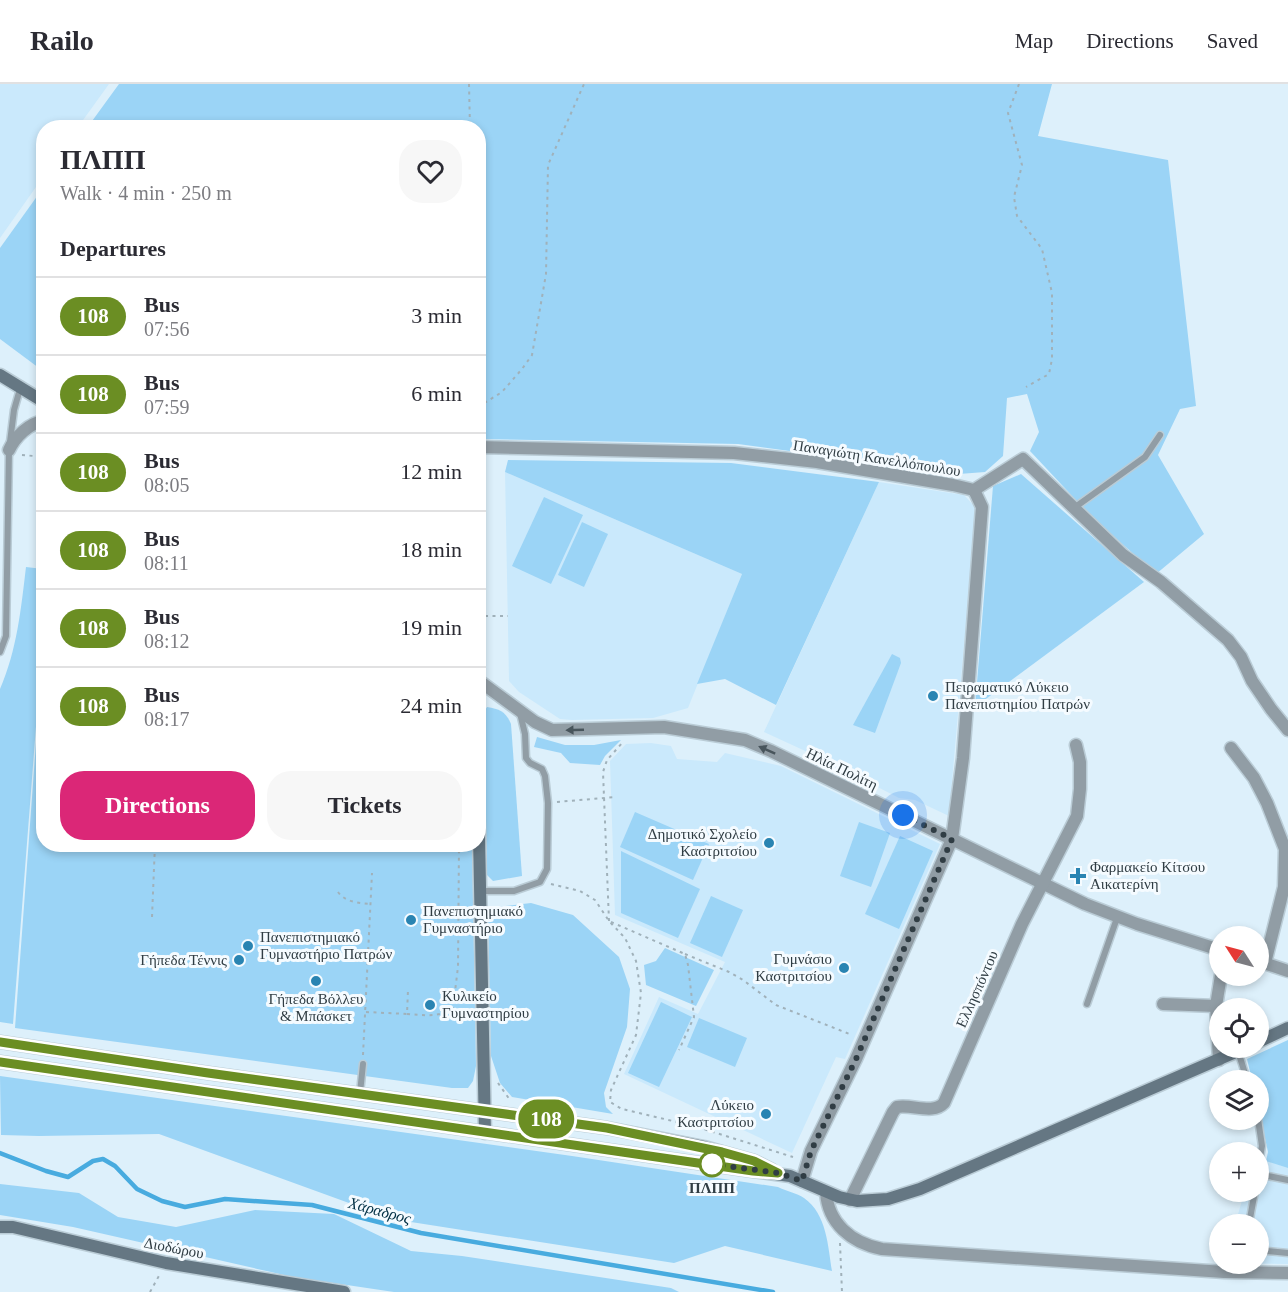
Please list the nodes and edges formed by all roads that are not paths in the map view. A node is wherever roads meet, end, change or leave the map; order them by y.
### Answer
1 (0, 375) edge
2 (0, 380) edge
3 (20, 389) junction
4 (36, 398) edge
5 (36, 424) edge
6 (1160, 435) dead end
7 (486, 447) edge
8 (14, 452) junction
9 (974, 490) junction
10 (1074, 508) junction
11 (0, 652) edge
12 (486, 686) edge
13 (520, 710) junction
14 (1288, 730) edge
15 (1076, 745) dead end
16 (1231, 748) dead end
17 (952, 839) junction
18 (479, 852) edge
19 (1042, 883) junction
20 (480, 891) junction
21 (1117, 918) junction
22 (1269, 938) edge
23 (1209, 947) edge
24 (1269, 964) edge
25 (1288, 971) edge
26 (1087, 1004) dead end
27 (1163, 1004) dead end
28 (1209, 1006) edge
29 (1288, 1028) edge
30 (1269, 1037) edge
31 (0, 1042) edge
32 (1223, 1058) edge
33 (1219, 1060) joint
34 (0, 1062) edge
35 (363, 1064) road end
36 (360, 1093) junction
37 (484, 1110) junction
38 (485, 1133) junction
39 (778, 1173) junction
40 (1269, 1175) edge
41 (1288, 1179) edge
42 (802, 1181) junction
43 (826, 1192) junction
44 (850, 1200) junction
45 (0, 1227) edge
46 (1269, 1251) edge
47 (1288, 1253) edge
48 (1288, 1273) edge
49 (344, 1292) edge

1 - 3 main road
2 - 3 main road
3 - 4 main road
3 - 8 lane
5 - 8 street
6 - 10 lane
7 - 9 street, Παναγιώτη Κανελλόπουλου
8 - 11 lane
9 - 10 street, Παναγιώτη Κανελλόπουλου
9 - 17 street
10 - 14 street, Παναγιώτη Κανελλόπουλου
12 - 13 street, Ηλία Πολίτη
17 -> 13 street, Ηλία Πολίτη
13 - 20 lane
15 - 19 street, Ελλησπόντου
16 - 22 street
17 - 19 street, Ηλία Πολίτη
17 - 42 street
18 - 20 main road
19 - 21 street, Ηλία Πολίτη
19 - 44 street, Ελλησπόντου
20 - 37 main road
21 - 23 street, Ηλία Πολίτη
21 - 26 lane
24 - 25 street
27 - 28 street
29 - 30 main road
31 - 36 main road
32 - 33 main road
33 - 44 main road
34 - 38 main road
35 - 36 lane
36 - 37 main road
37 - 38 main road
37 - 39 main road
38 - 39 main road
39 - 42 main road
40 - 41 lane
42 - 43 main road
43 - 44 main road
43 - 48 street
45 - 49 main road, Διοδώρου
46 - 47 lane

